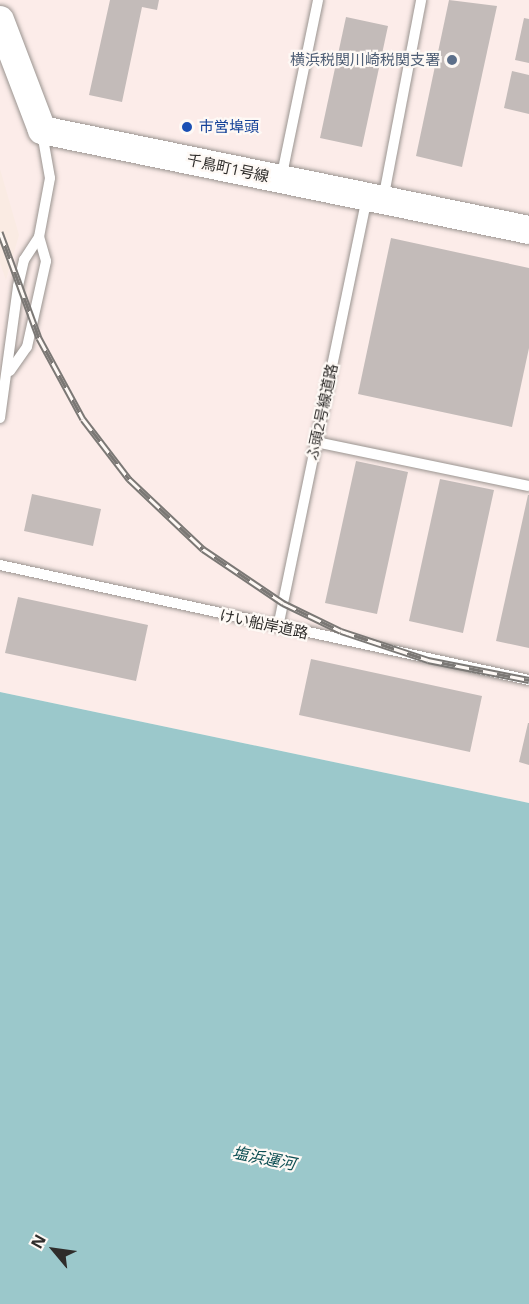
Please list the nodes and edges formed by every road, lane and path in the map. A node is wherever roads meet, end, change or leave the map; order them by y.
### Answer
1 (318, 0) edge
2 (421, 0) edge
3 (0, 20) edge
4 (42, 130) junction
5 (281, 179) junction
6 (375, 198) junction
7 (529, 230) edge
8 (39, 237) junction
9 (10, 371) junction
10 (2, 405) edge
11 (0, 418) edge
12 (316, 442) junction
13 (529, 486) edge
14 (0, 565) edge
15 (278, 627) junction
16 (529, 680) edge

1 - 5 lane
2 - 6 lane, ふ頭2号線道路
3 - 4 street
4 - 5 street, 千鳥町1号線
4 - 8 lane
5 - 6 street, 千鳥町1号線
6 - 7 street, 千鳥町1号線
6 - 12 lane, ふ頭2号線道路
8 - 9 lane
8 - 9 lane
9 - 10 lane
10 - 11 lane
12 - 13 lane
12 - 15 lane, ふ頭2号線道路
14 - 15 lane, けい船岸道路
15 - 16 lane, けい船岸道路

